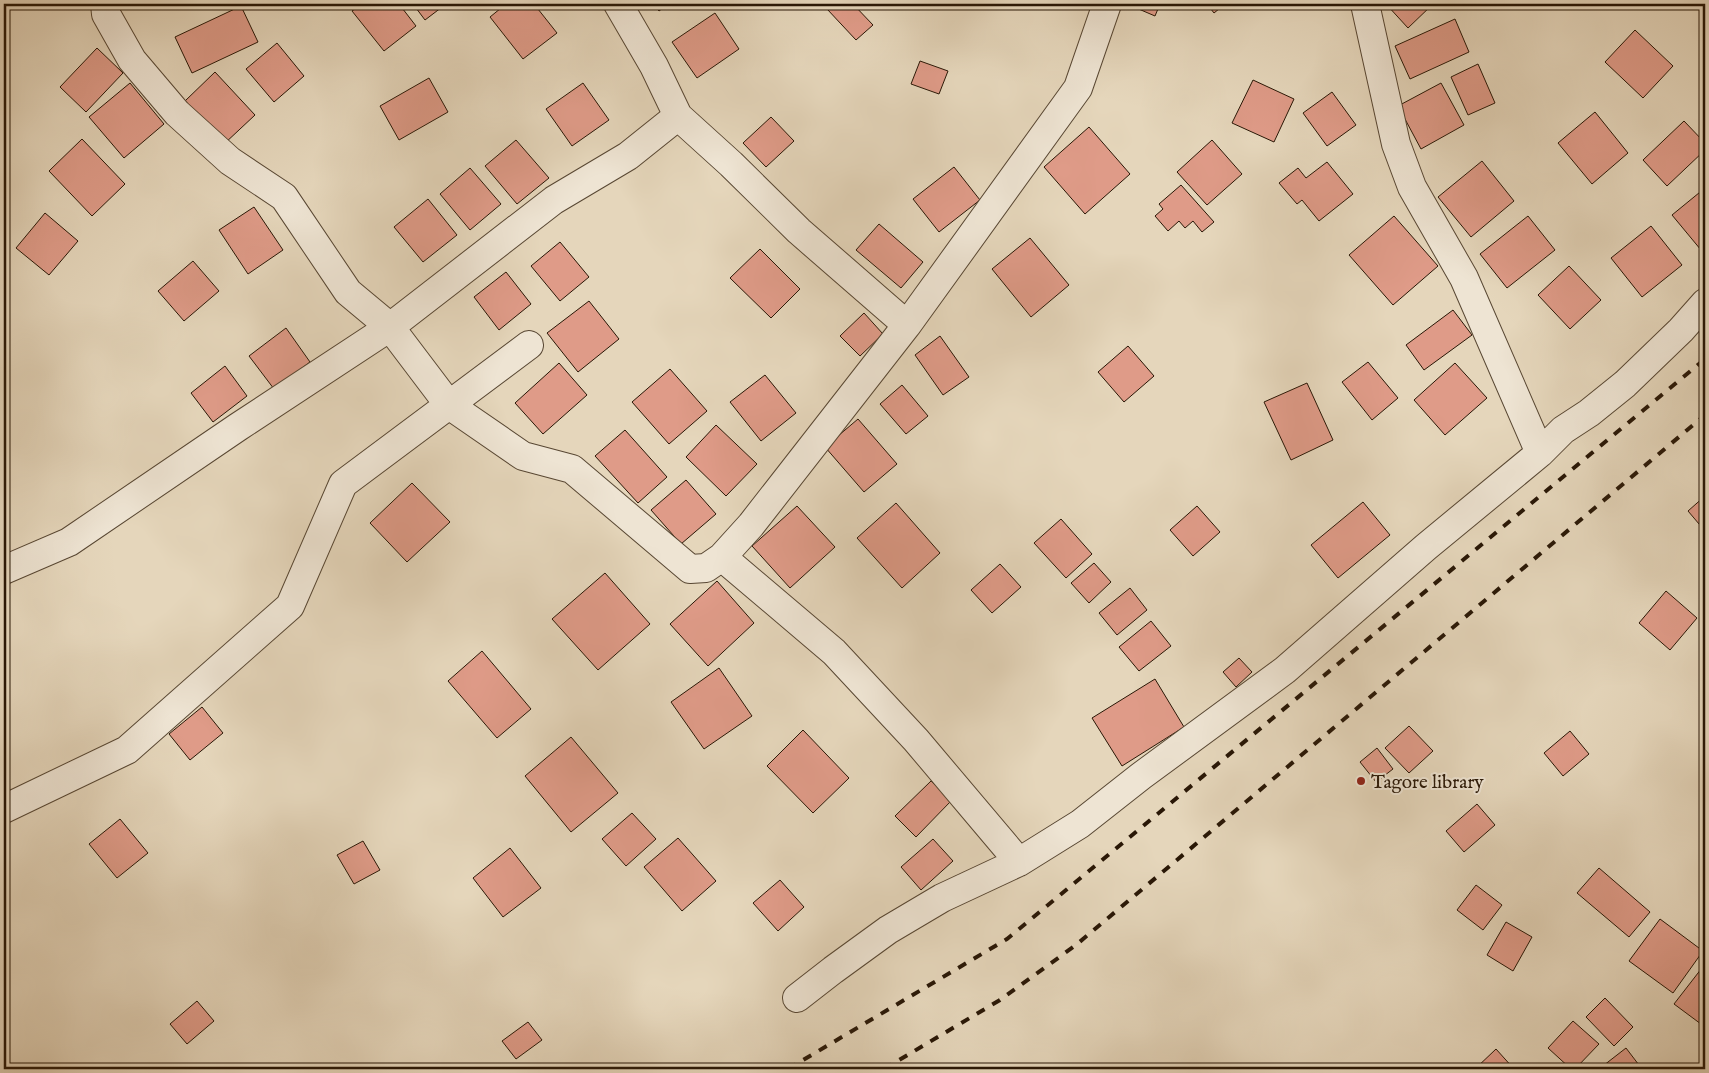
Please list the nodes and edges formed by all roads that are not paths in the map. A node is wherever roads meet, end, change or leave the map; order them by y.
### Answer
1 (105, 4) edge
2 (618, 4) edge
3 (1107, 4) edge
4 (1365, 4) edge
5 (678, 116) junction
6 (1705, 303) edge
7 (907, 325) junction
8 (390, 327) junction
9 (529, 345) dead end
10 (449, 405) junction
11 (1540, 453) junction
12 (722, 557) junction
13 (4, 570) edge
14 (4, 808) edge
15 (1019, 862) junction
16 (797, 998) dead end

1 - 8 street
2 - 5 street
3 - 7 street
4 - 11 street
5 - 7 street
5 - 8 street
6 - 11 street
7 - 12 street
8 - 10 street
8 - 13 street
9 - 10 street
10 - 12 street
10 - 14 street
11 - 15 street
12 - 15 street
15 - 16 street

